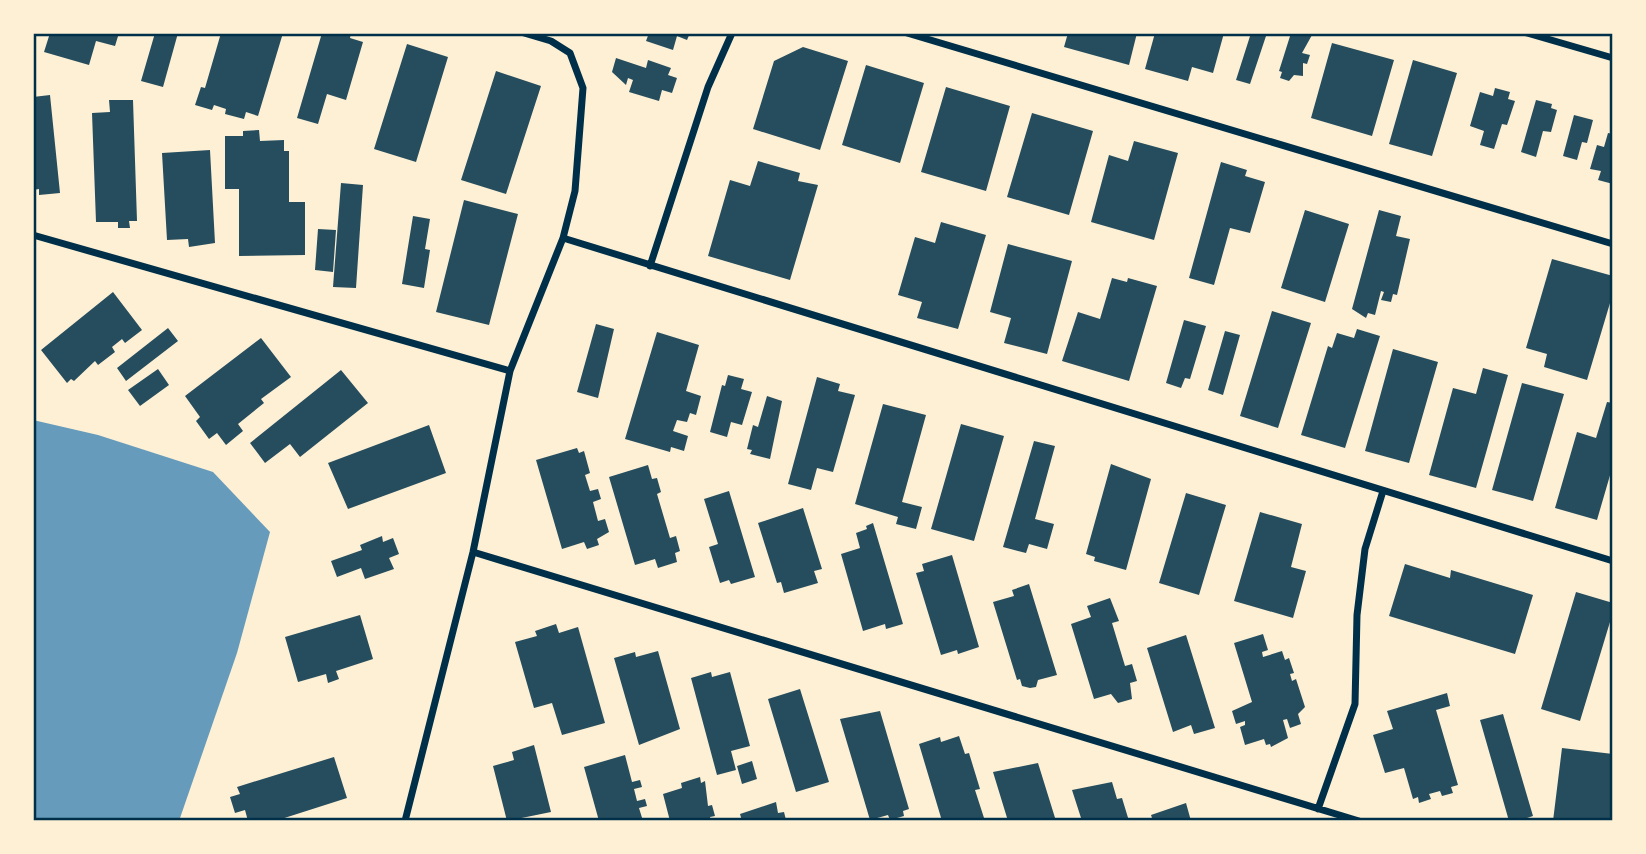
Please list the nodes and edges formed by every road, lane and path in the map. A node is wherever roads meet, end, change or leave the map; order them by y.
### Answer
1 (524, 33) edge
2 (732, 33) edge
3 (907, 33) edge
4 (1527, 33) edge
5 (1613, 58) edge
6 (33, 235) edge
7 (563, 239) junction
8 (1613, 244) edge
9 (650, 266) junction
10 (510, 370) junction
11 (1383, 491) junction
12 (473, 552) junction
13 (1613, 561) edge
14 (1318, 808) junction
15 (405, 821) edge
16 (1359, 821) edge

1 - 7 street
2 - 9 street
3 - 8 street
4 - 5 street
6 - 10 street
7 - 9 street
7 - 10 street
9 - 11 street
10 - 12 street
11 - 13 street
11 - 14 street
12 - 14 street
12 - 15 street
14 - 16 street

